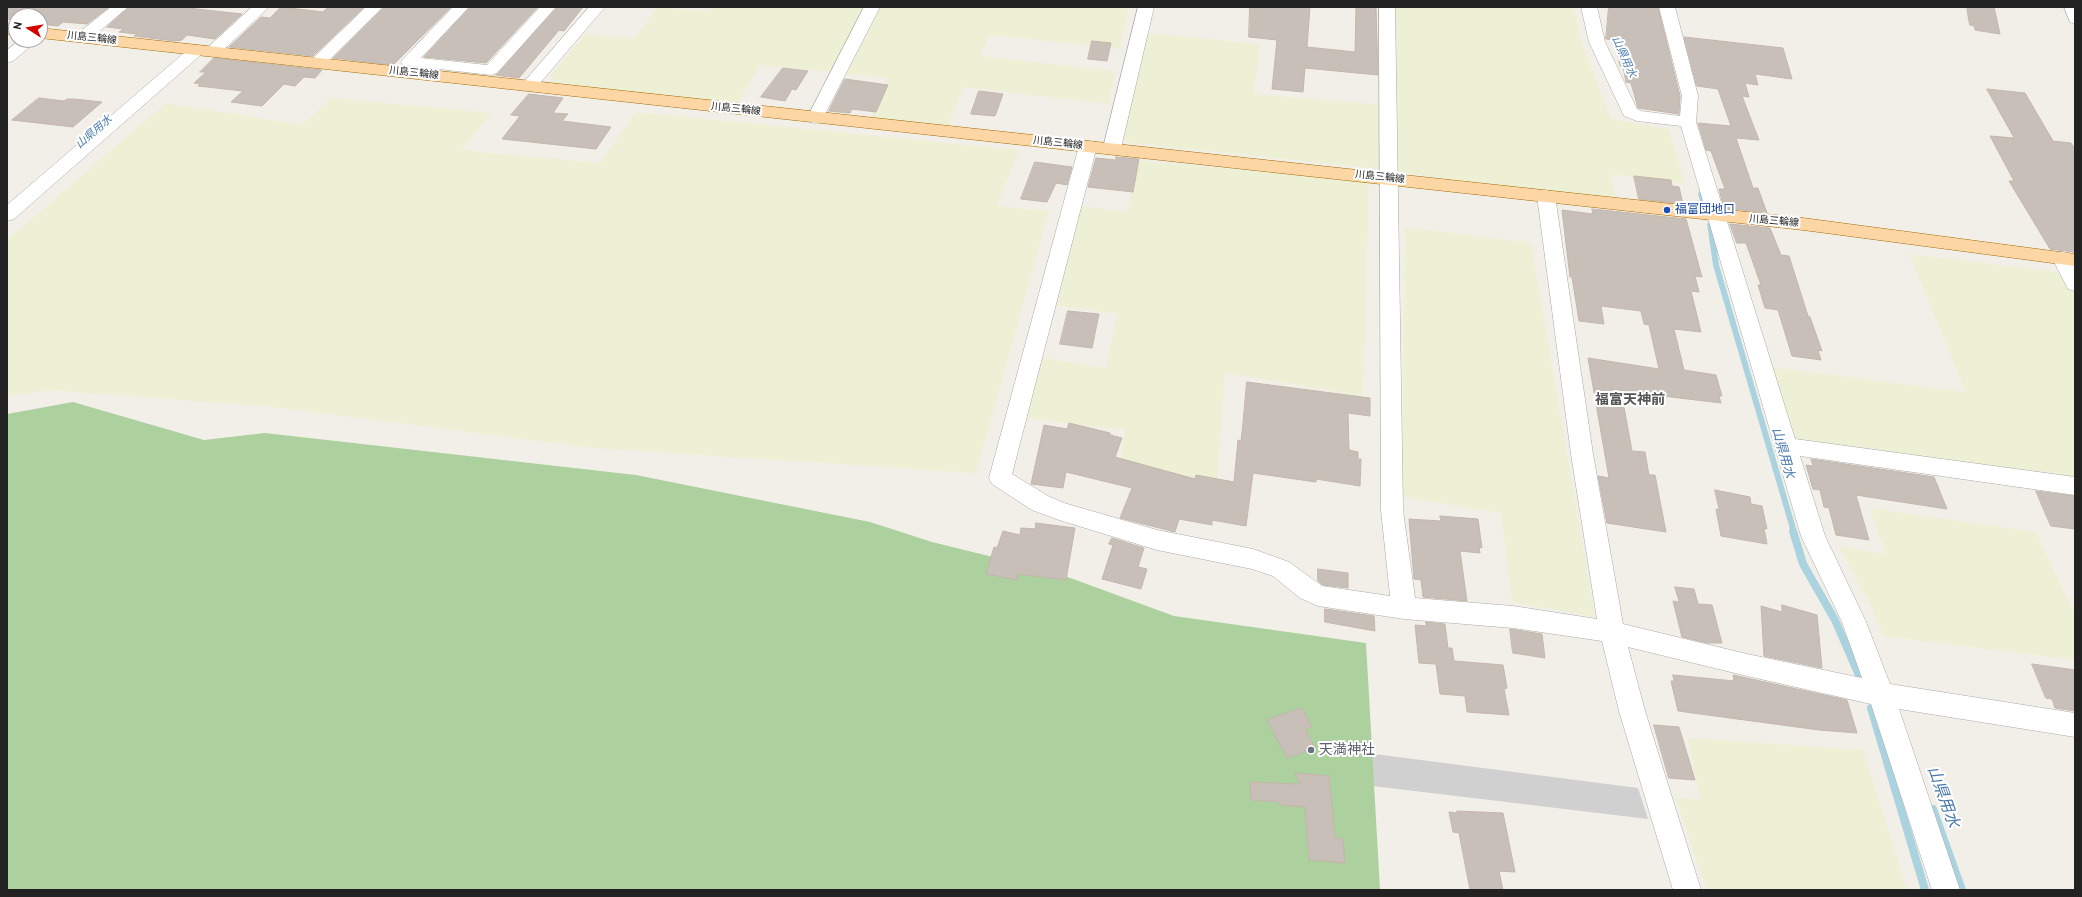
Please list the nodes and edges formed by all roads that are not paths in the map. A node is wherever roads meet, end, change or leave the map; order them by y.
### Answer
1 (120, 7) edge
2 (261, 7) edge
3 (375, 7) edge
4 (461, 7) edge
5 (548, 7) edge
6 (597, 7) edge
7 (872, 7) edge
8 (1146, 7) edge
9 (1387, 7) edge
10 (1589, 7) edge
11 (1667, 7) edge
12 (2072, 7) edge
13 (2075, 19) edge
14 (48, 33) edge
15 (83, 36) junction
16 (20, 48) edge
17 (204, 51) junction
18 (7, 58) edge
19 (317, 63) junction
20 (530, 86) junction
21 (815, 118) junction
22 (1688, 122) junction
23 (1088, 146) junction
24 (1112, 148) junction
25 (1388, 178) junction
26 (1546, 196) junction
27 (7, 215) edge
28 (1716, 216) junction
29 (2068, 259) edge
30 (2075, 284) edge
31 (1786, 446) junction
32 (2075, 486) edge
33 (1404, 608) junction
34 (1612, 632) junction
35 (1881, 694) junction
36 (2075, 725) edge
37 (1687, 890) edge
38 (1946, 890) edge

1 - 15 street
2 - 17 street
3 - 19 street
4 - 5 street
6 - 20 street
7 - 21 street
8 - 24 street
9 - 25 street
10 - 22 street
11 - 22 street
12 - 13 street
14 - 15 main road, 川島三輪線
15 - 17 main road, 川島三輪線
16 - 18 street
17 - 19 main road, 川島三輪線
17 - 27 street
19 - 20 main road, 川島三輪線
20 - 21 main road, 川島三輪線
21 - 23 main road, 川島三輪線
22 - 28 street
23 - 24 main road, 川島三輪線
23 - 33 street
24 - 25 main road, 川島三輪線
25 - 26 main road, 川島三輪線
25 - 33 street
26 - 28 main road, 川島三輪線
26 - 34 street
28 - 29 main road, 川島三輪線
28 - 31 street
29 - 30 street
31 - 32 street
31 - 35 street
33 - 34 street
34 - 35 street
34 - 37 street
35 - 36 street
35 - 38 street

